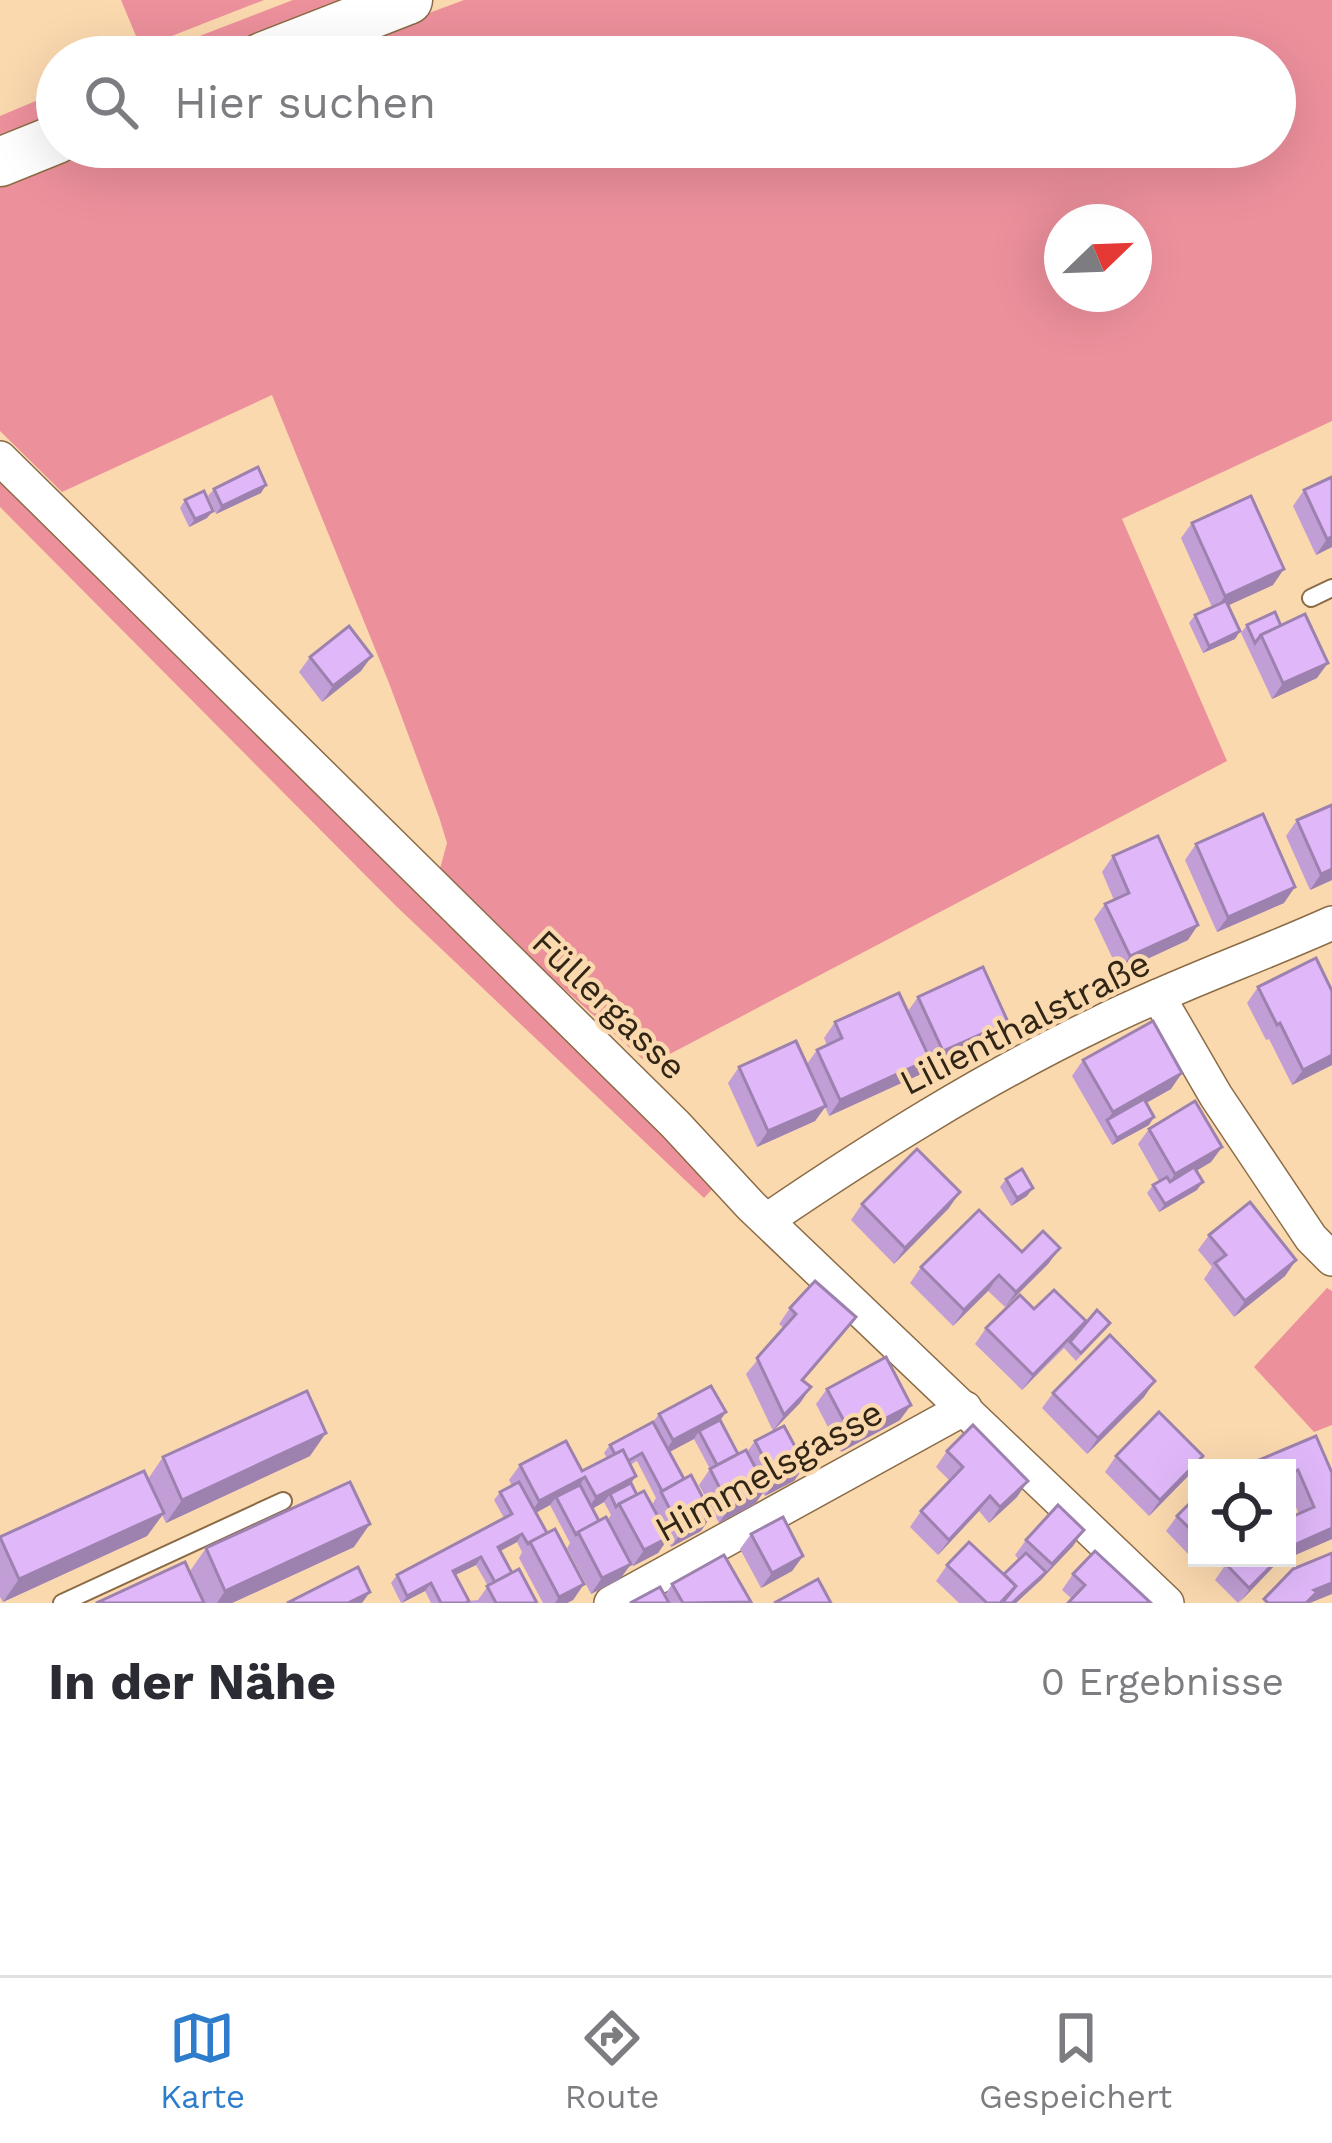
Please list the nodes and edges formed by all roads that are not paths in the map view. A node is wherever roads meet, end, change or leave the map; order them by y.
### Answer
1 (408, 0) edge
2 (316, 36) edge
3 (36, 147) edge
4 (0, 162) edge
5 (0, 458) edge
6 (1332, 588) edge
7 (1311, 598) dead end
8 (1332, 923) edge
9 (1158, 996) junction
10 (767, 1220) junction
11 (1332, 1259) edge
12 (965, 1408) junction
13 (283, 1501) dead end
14 (173, 1550) junction
15 (181, 1568) edge
16 (62, 1603) edge
17 (610, 1603) edge
18 (1167, 1603) edge

1 - 2 main road
3 - 4 main road
5 - 10 street, Füllergasse
6 - 7 lane
8 - 9 street, Lilienthalstraße
9 - 10 street, Lilienthalstraße
9 - 11 street
10 - 12 street, Füllergasse
12 - 17 street, Himmelsgasse
12 - 18 street, Füllergasse
13 - 14 lane
14 - 15 lane
14 - 16 lane

